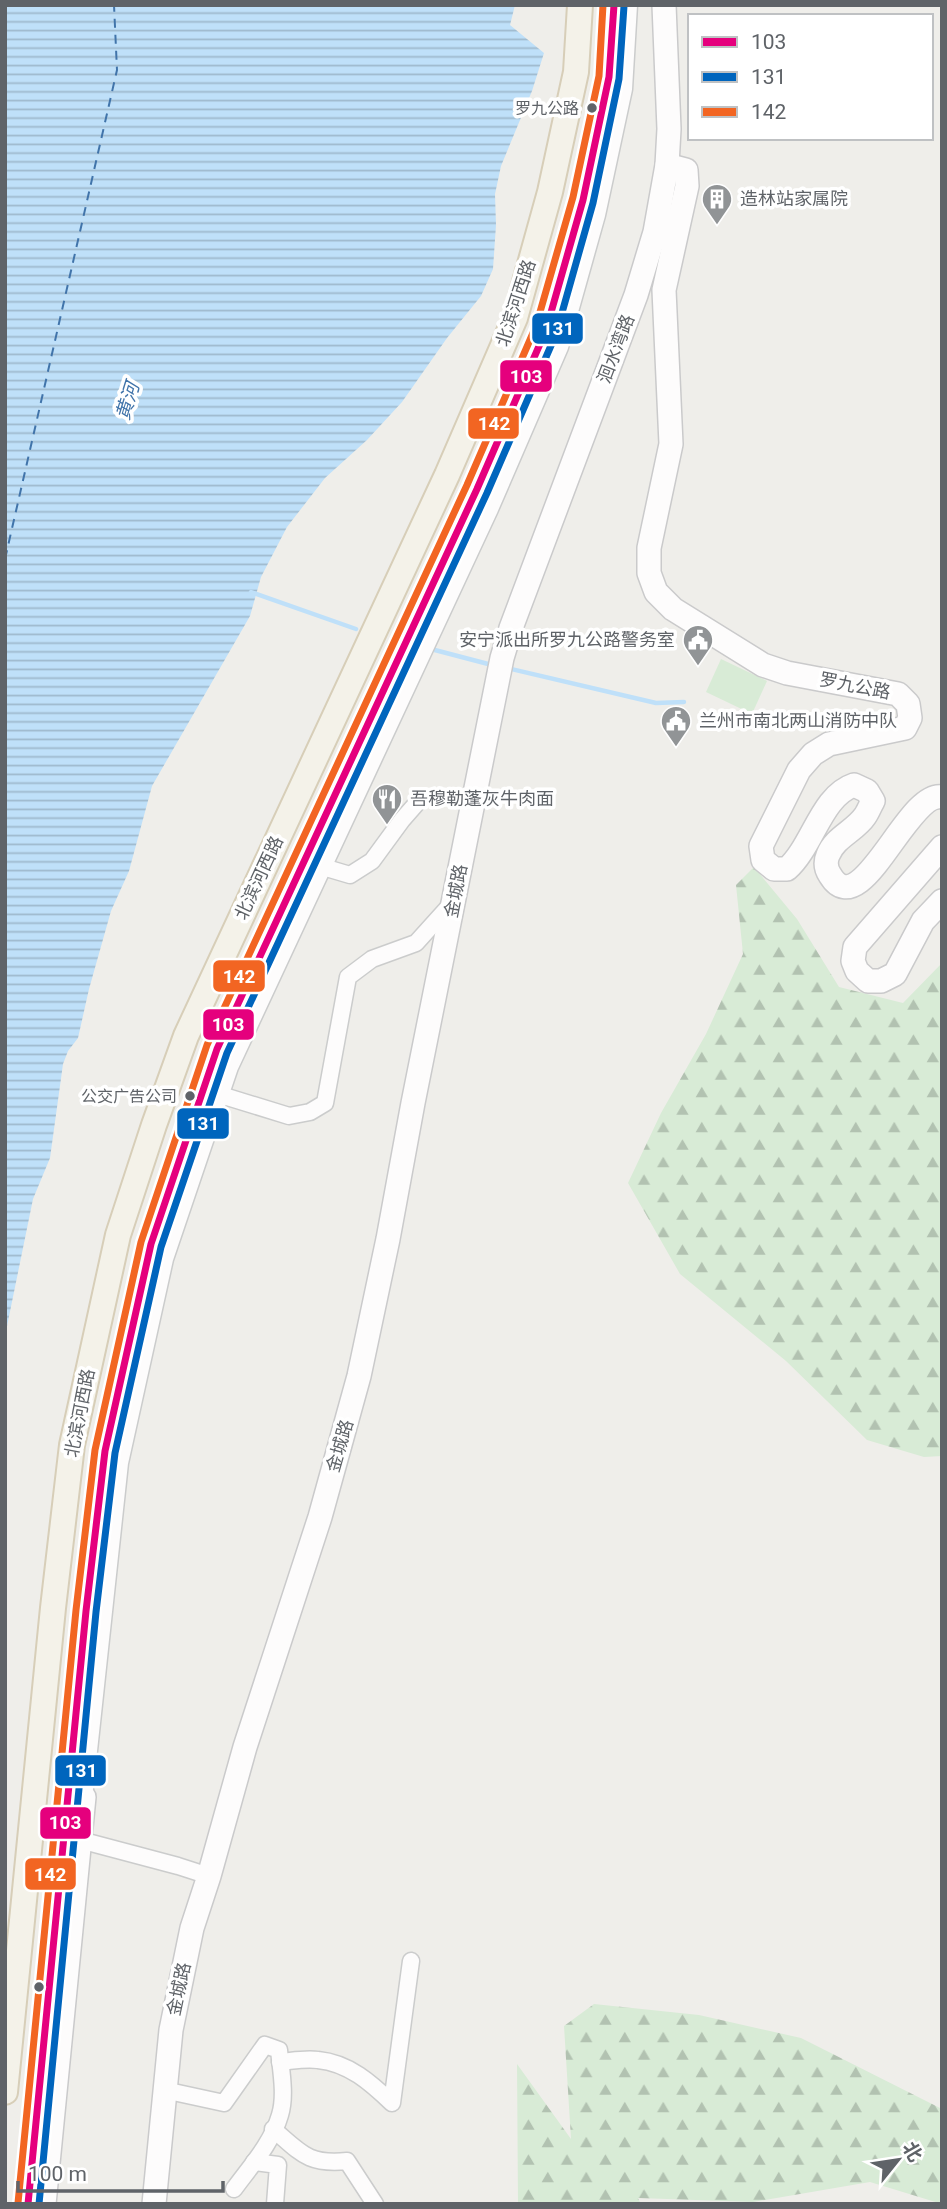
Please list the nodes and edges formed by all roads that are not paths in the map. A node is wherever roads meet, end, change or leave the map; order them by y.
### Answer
1 (580, 5) edge
2 (614, 5) edge
3 (629, 5) edge
4 (664, 5) edge
5 (667, 165) junction
6 (500, 669) joint
7 (942, 797) edge
8 (416, 804) dead end
9 (942, 847) edge
10 (323, 867) junction
11 (454, 901) junction
12 (942, 901) edge
13 (211, 1092) junction
14 (76, 1812) junction
15 (209, 1876) junction
16 (411, 1961) dead end
17 (280, 2062) junction
18 (164, 2090) junction
19 (5, 2092) edge
20 (273, 2129) junction
21 (254, 2162) junction
22 (234, 2189) dead end
23 (28, 2204) edge
24 (44, 2204) edge
25 (154, 2204) edge
26 (275, 2204) edge
27 (375, 2204) edge

1 - 19 main road, 北滨河西路
2 - 13 main road, 北滨河西路
3 - 10 street
4 - 5 street, 洄水湾路
5 - 6 street, 洄水湾路
5 - 7 street, 罗九公路
6 - 11 street, 金城路
8 - 10 street
9 - 12 street
10 - 13 street
11 - 13 street
11 - 15 street, 金城路
13 - 14 main road, 北滨河西路
14 - 15 street
14 - 23 main road, 北滨河西路
14 - 24 street
15 - 18 street, 金城路
16 - 17 street
17 - 18 street
17 - 20 street
18 - 25 street, 金城路
20 - 21 street
20 - 27 street
21 - 22 street
21 - 26 street

